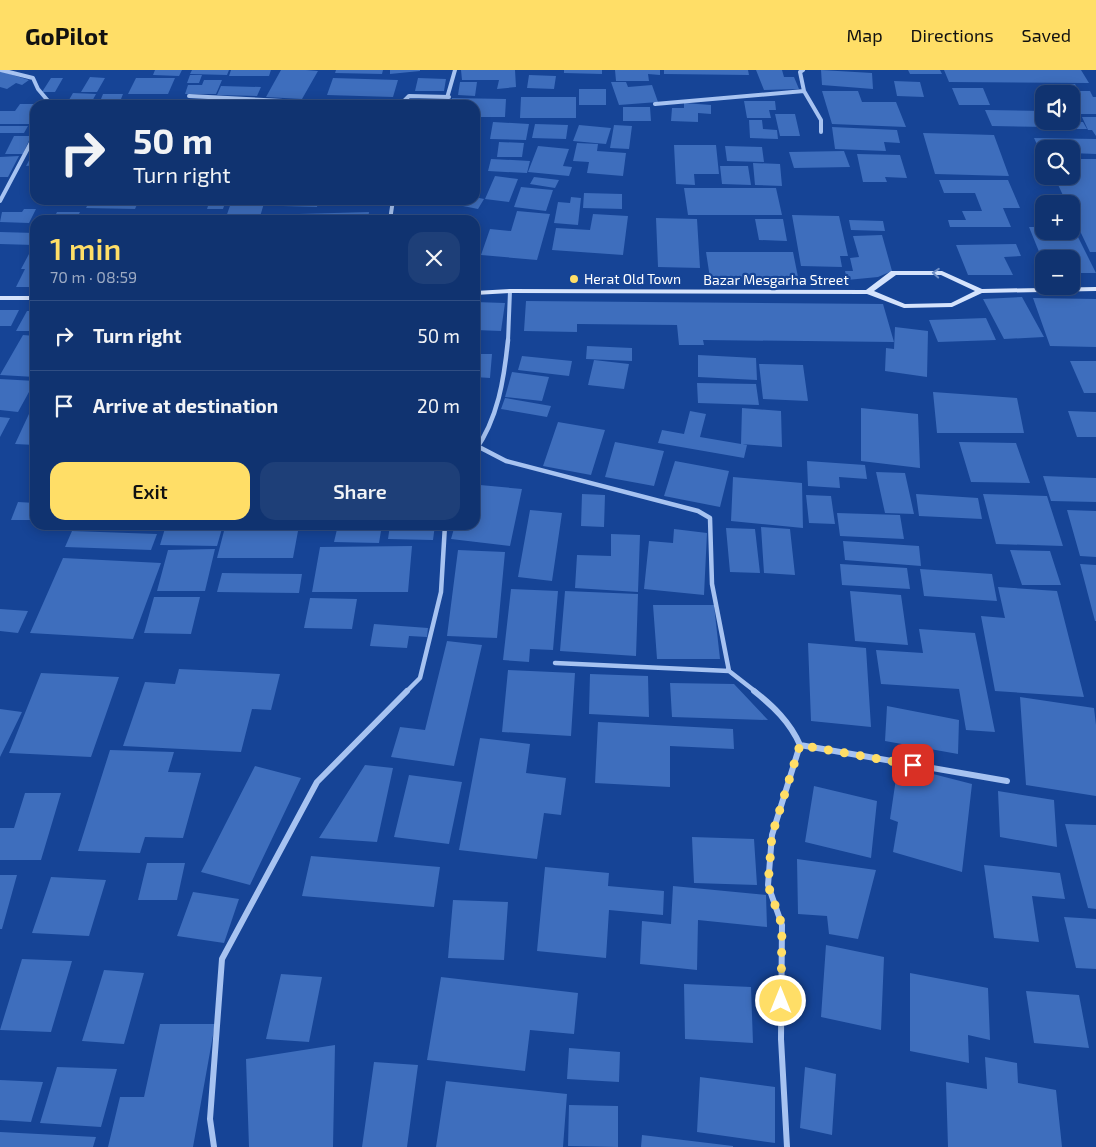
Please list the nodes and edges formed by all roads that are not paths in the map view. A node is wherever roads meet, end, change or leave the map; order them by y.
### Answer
1 (1, 70) edge
2 (454, 70) edge
3 (803, 70) edge
4 (804, 91) junction
5 (189, 96) dead end
6 (449, 97) junction
7 (47, 100) edge
8 (270, 100) edge
9 (405, 100) edge
10 (448, 100) edge
11 (655, 104) dead end
12 (821, 132) dead end
13 (30, 144) edge
14 (0, 201) edge
15 (1096, 289) edge
16 (510, 291) junction
17 (981, 291) junction
18 (868, 292) junction
19 (480, 293) edge
20 (0, 298) edge
21 (30, 298) edge
22 (480, 444) edge
23 (480, 450) edge
24 (445, 530) edge
25 (555, 664) dead end
26 (729, 671) junction
27 (800, 745) junction
28 (1007, 781) dead end
29 (214, 1147) edge
30 (787, 1147) edge

1 - 7 street
2 - 6 street
3 - 4 street
4 - 11 street
4 - 12 street
5 - 8 street
6 - 9 street
6 - 10 street
13 - 14 street
15 - 17 street, Bazar Mesgarha Street
16 - 18 street, Bazar Mesgarha Street
16 - 19 street, Bazar Mesgarha Street
16 - 22 street
17 - 18 street, Bazar Mesgarha Street
17 -> 18 street, Bazar Mesgarha Street
20 - 21 street
23 - 26 street
24 - 29 street
25 - 26 street
26 - 27 street
27 - 28 street
27 - 30 street

